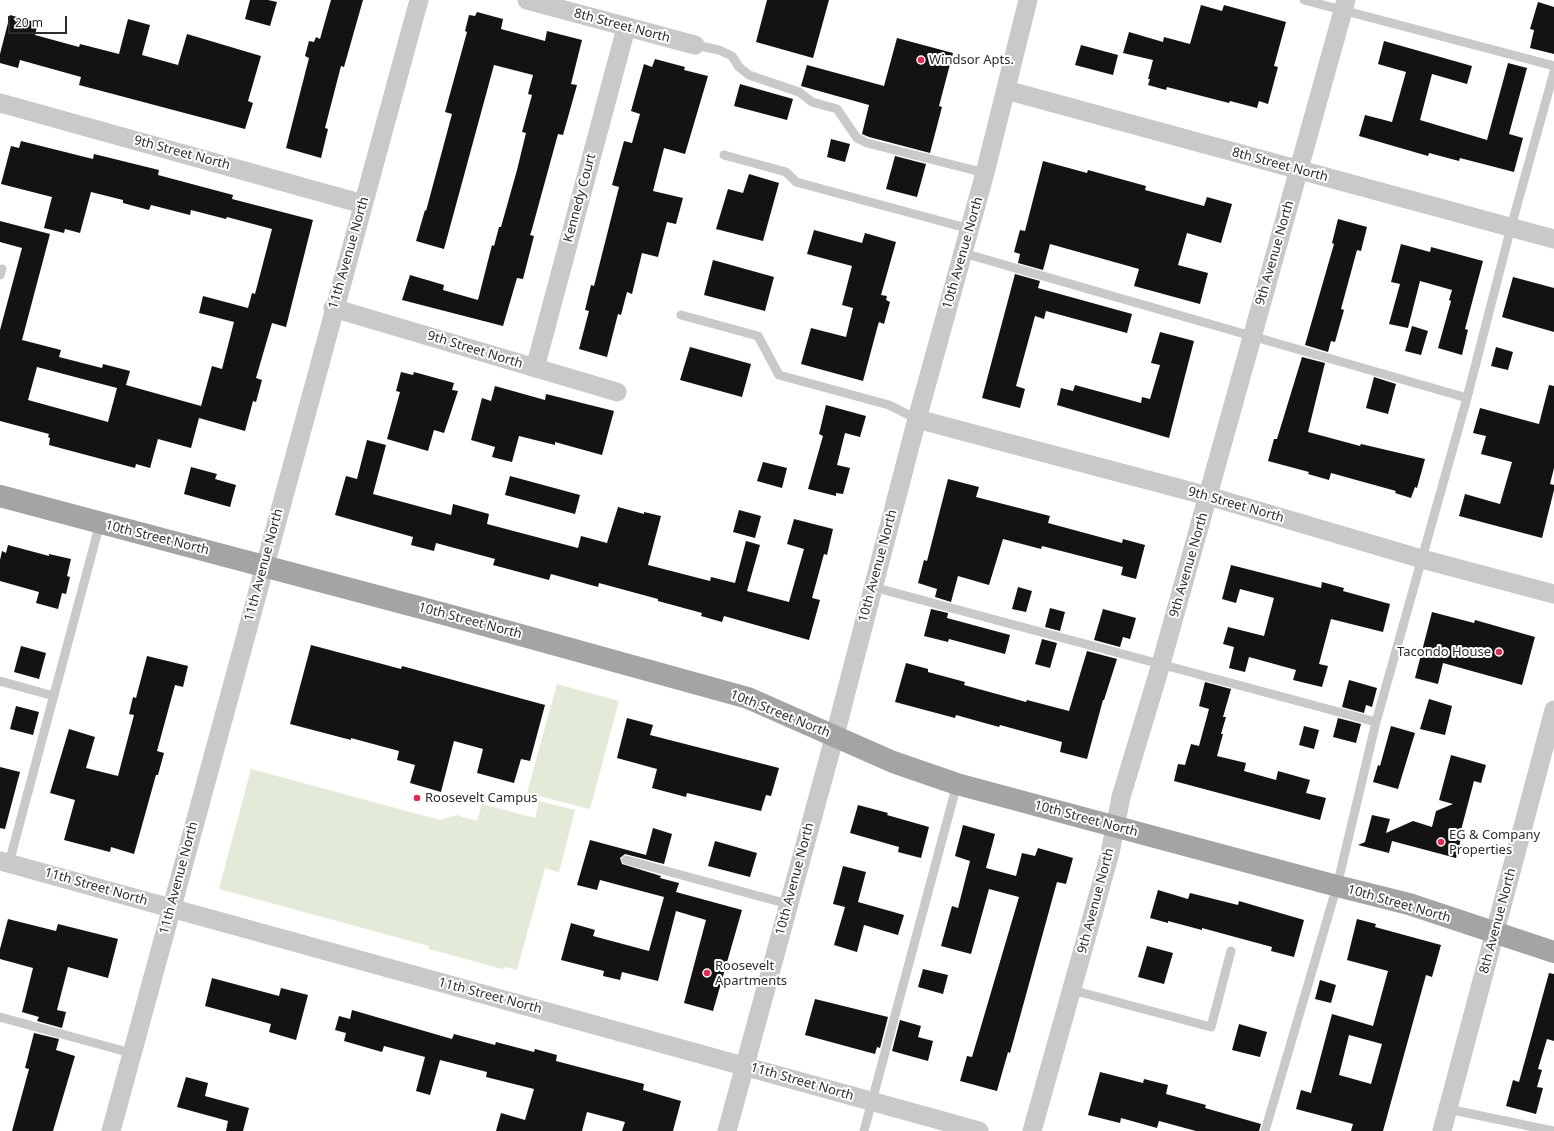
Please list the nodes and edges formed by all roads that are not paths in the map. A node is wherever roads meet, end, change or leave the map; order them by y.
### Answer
1 (419, 0) edge
2 (527, 0) edge
3 (1028, 0) edge
4 (1304, 0) edge
5 (1344, 5) edge
6 (626, 28) junction
7 (695, 45) joint
8 (1554, 66) edge
9 (1554, 72) edge
10 (1006, 90) junction
11 (0, 103) edge
12 (724, 155) dead end
13 (1299, 170) junction
14 (985, 173) junction
15 (363, 204) junction
16 (1511, 227) junction
17 (970, 229) junction
18 (1554, 239) edge
19 (963, 253) junction
20 (333, 308) junction
21 (681, 315) dead end
22 (1252, 336) junction
23 (535, 368) junction
24 (617, 392) dead end
25 (1467, 398) junction
26 (917, 419) junction
27 (0, 496) edge
28 (1208, 496) junction
29 (100, 524) junction
30 (1422, 559) junction
31 (264, 566) junction
32 (873, 587) junction
33 (1554, 594) edge
34 (1162, 664) junction
35 (0, 681) edge
36 (54, 696) junction
37 (1554, 710) edge
38 (1376, 722) junction
39 (835, 736) junction
40 (957, 784) junction
41 (1115, 826) junction
42 (626, 860) dead end
43 (5, 862) edge
44 (1337, 886) junction
45 (788, 904) junction
46 (171, 909) junction
47 (1495, 933) junction
48 (1230, 951) dead end
49 (1554, 952) edge
50 (1072, 990) junction
51 (0, 1017) edge
52 (131, 1053) junction
53 (745, 1065) junction
54 (871, 1102) junction
55 (1448, 1109) junction
56 (110, 1131) edge
57 (727, 1131) edge
58 (864, 1131) edge
59 (979, 1131) edge
60 (1032, 1131) edge
61 (1265, 1131) edge
62 (1442, 1131) edge
63 (1553, 1131) edge

1 - 15 street, 11th Avenue North
2 - 6 street, 8th Street North
3 - 10 street, 10th Avenue North
4 - 5 lane
5 - 8 lane
5 - 13 street, 9th Avenue North
6 - 7 street, 8th Street North
6 - 23 street, Kennedy Court
7 - 14 lane
9 - 16 lane
10 - 13 street, 8th Street North
10 - 14 street, 10th Avenue North
11 - 15 street, 9th Street North
12 - 17 lane
13 - 16 street, 8th Street North
13 - 22 street, 9th Avenue North
14 - 17 street, 10th Avenue North
15 - 20 street, 11th Avenue North
16 - 18 street, 8th Street North
16 - 25 lane
17 - 19 street, 10th Avenue North
19 - 22 lane
19 - 26 street, 10th Avenue North
20 - 23 street, 9th Street North
20 - 31 street, 11th Avenue North
21 - 26 lane
22 - 25 lane
22 - 28 street, 9th Avenue North
23 - 24 street, 9th Street North
25 - 30 lane
26 - 28 street, 9th Street North
26 - 32 street, 10th Avenue North
27 - 29 main road, 10th Street North
28 - 30 street, 9th Street North
28 - 34 street, 9th Avenue North
29 - 31 main road, 10th Street North
29 - 36 lane
30 - 33 street, 9th Street North
30 - 38 lane
31 - 39 main road, 10th Street North
31 - 46 street, 11th Avenue North
32 - 34 lane
32 - 39 street, 10th Avenue North
34 - 38 lane
34 - 41 street, 9th Avenue North
35 - 36 lane
36 - 43 lane
37 - 47 street, 8th Avenue North
38 - 44 lane
39 - 40 main road, 10th Street North
39 - 45 street, 10th Avenue North
40 - 41 main road, 10th Street North
40 - 54 lane
41 - 44 main road, 10th Street North
41 - 50 street, 9th Avenue North
42 - 45 lane
43 - 46 street, 11th Street North
44 - 47 main road, 10th Street North
44 - 61 lane
45 - 53 street, 10th Avenue North
46 - 52 street, 11th Avenue North
46 - 53 street, 11th Street North
47 - 49 main road, 10th Street North
47 - 55 street, 8th Avenue North
48 - 50 lane
50 - 60 street, 9th Avenue North
51 - 52 lane
52 - 56 street, 11th Avenue North
53 - 54 street, 11th Street North
53 - 57 street, 10th Avenue North
54 - 58 lane
54 - 59 street, 11th Street North
55 - 62 street, 8th Avenue North
55 - 63 lane

